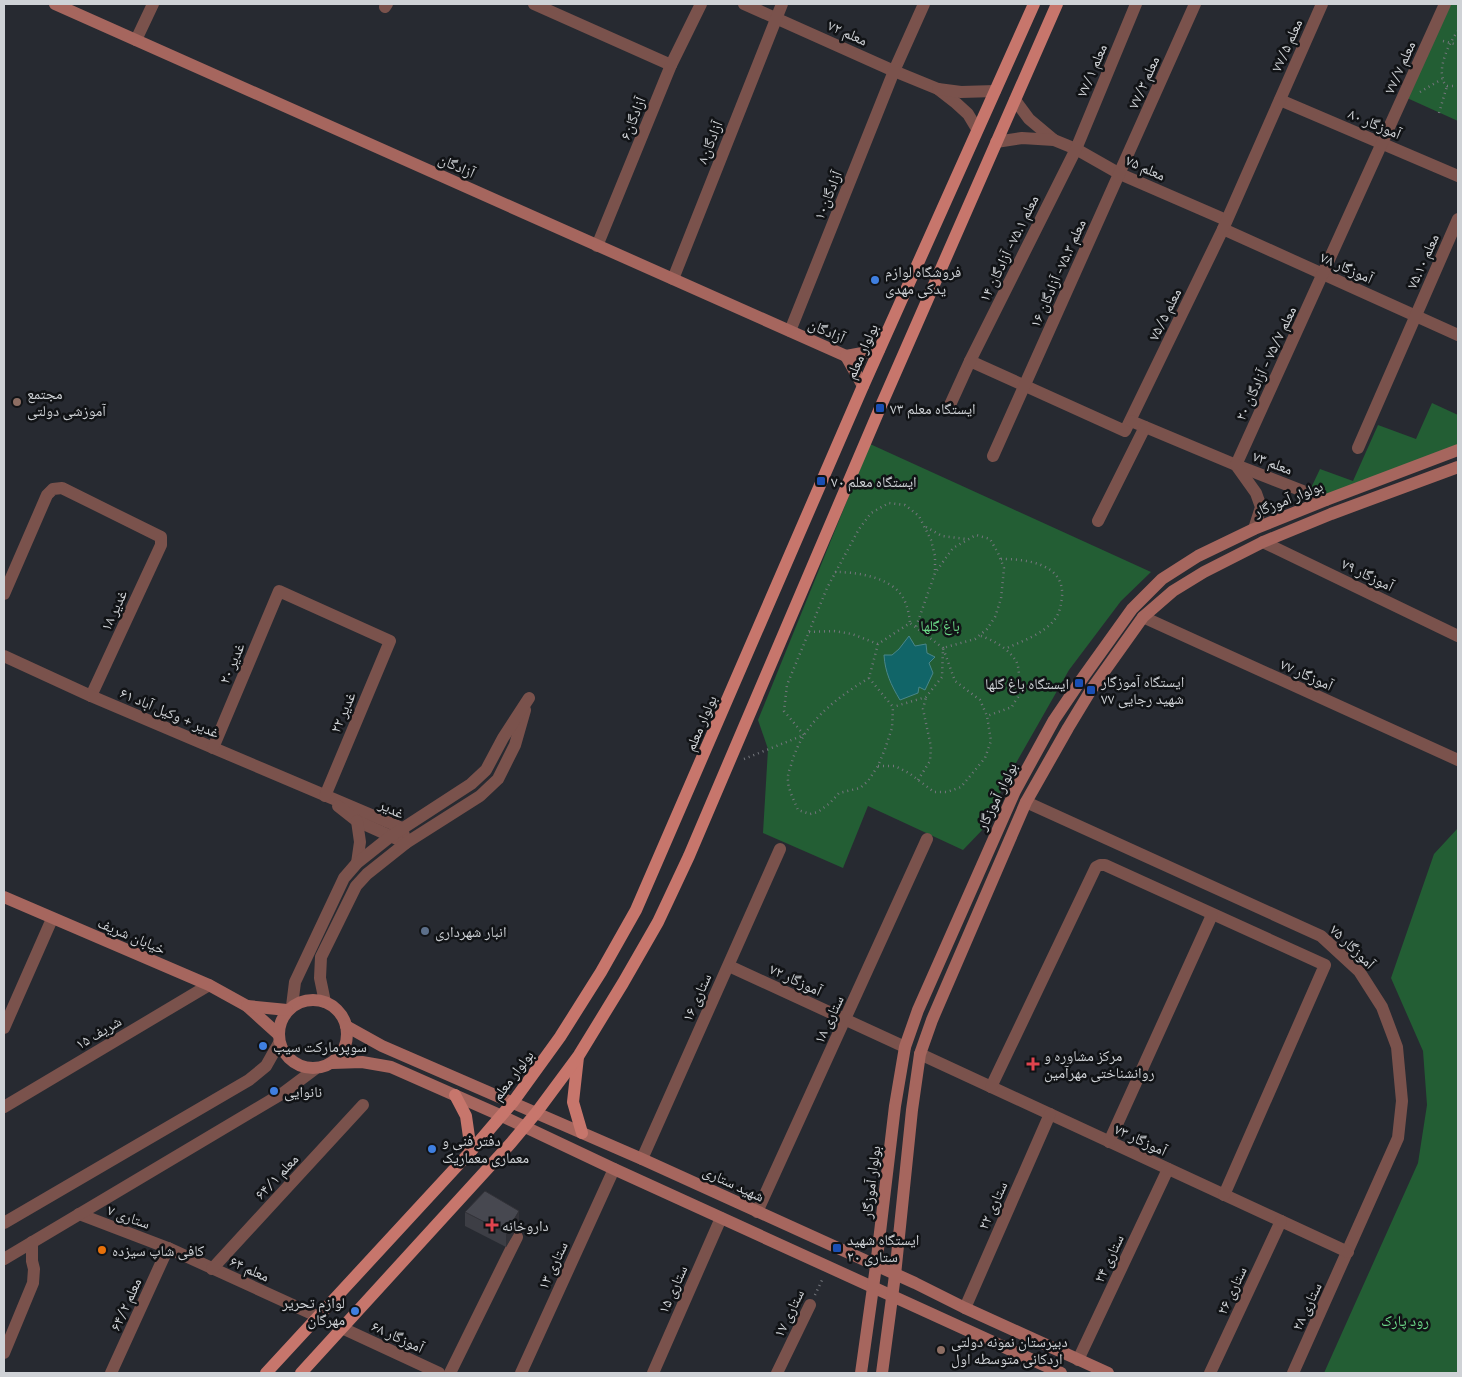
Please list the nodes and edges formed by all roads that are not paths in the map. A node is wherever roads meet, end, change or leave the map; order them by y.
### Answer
1 (55, 4) edge
2 (153, 4) edge
3 (701, 4) edge
4 (744, 4) edge
5 (782, 4) edge
6 (924, 4) edge
7 (1034, 4) edge
8 (1057, 4) edge
9 (1136, 4) edge
10 (1195, 4) edge
11 (1322, 4) edge
12 (1445, 4) edge
13 (541, 5) edge
14 (776, 17) junction
15 (136, 40) junction
16 (672, 65) junction
17 (894, 71) junction
18 (938, 89) junction
19 (995, 91) junction
20 (1015, 100) junction
21 (1280, 100) junction
22 (978, 129) junction
23 (1054, 140) junction
24 (996, 142) junction
25 (1382, 144) junction
26 (1076, 149) junction
27 (1120, 174) junction
28 (1458, 176) edge
29 (1458, 219) edge
30 (1224, 225) junction
31 (597, 246) junction
32 (1323, 274) junction
33 (673, 279) junction
34 (1416, 316) junction
35 (790, 331) junction
36 (1458, 335) edge
37 (878, 350) junction
38 (846, 356) junction
39 (970, 361) junction
40 (863, 386) junction
41 (1025, 386) junction
42 (950, 405) dead end
43 (1131, 421) junction
44 (1145, 427) junction
45 (1358, 448) dead end
46 (1458, 450) edge
47 (993, 456) dead end
48 (1236, 465) junction
49 (1458, 467) edge
50 (1326, 500) junction
51 (1098, 521) dead end
52 (1254, 529) junction
53 (1263, 542) junction
54 (279, 591) joint
55 (4, 594) edge
56 (1143, 617) junction
57 (1458, 636) edge
58 (4, 656) edge
59 (91, 696) junction
60 (213, 748) junction
61 (1458, 760) edge
62 (324, 796) junction
63 (1026, 802) junction
64 (357, 821) junction
65 (402, 828) junction
66 (391, 836) junction
67 (927, 839) dead end
68 (406, 843) junction
69 (780, 849) dead end
70 (357, 863) junction
71 (4, 897) edge
72 (1212, 915) junction
73 (52, 919) junction
74 (729, 966) junction
75 (209, 985) junction
76 (325, 1002) junction
77 (247, 1006) junction
78 (289, 1008) junction
79 (845, 1020) junction
80 (346, 1026) junction
81 (4, 1028) edge
82 (278, 1039) junction
83 (905, 1047) junction
84 (920, 1054) junction
85 (579, 1056) junction
86 (332, 1063) junction
87 (315, 1069) junction
88 (991, 1087) junction
89 (455, 1094) junction
90 (513, 1102) junction
91 (363, 1105) dead end
92 (4, 1107) edge
93 (536, 1113) junction
94 (1050, 1114) junction
95 (502, 1116) junction
96 (526, 1126) junction
97 (582, 1133) junction
98 (1109, 1142) junction
99 (471, 1151) junction
100 (642, 1159) junction
101 (614, 1169) junction
102 (1168, 1169) junction
103 (1224, 1195) junction
104 (757, 1212) junction
105 (79, 1214) junction
106 (721, 1218) junction
107 (1281, 1221) junction
108 (4, 1223) edge
109 (517, 1237) dead end
110 (32, 1242) junction
111 (168, 1248) junction
112 (1348, 1252) junction
113 (4, 1259) edge
114 (876, 1266) junction
115 (212, 1269) junction
116 (895, 1275) junction
117 (873, 1288) junction
118 (892, 1296) junction
119 (810, 1306) road end
120 (965, 1308) junction
121 (319, 1317) junction
122 (342, 1328) junction
123 (4, 1353) edge
124 (1078, 1360) junction
125 (111, 1373) edge
126 (266, 1373) edge
127 (301, 1373) edge
128 (439, 1373) edge
129 (450, 1373) edge
130 (521, 1373) edge
131 (653, 1373) edge
132 (777, 1373) edge
133 (861, 1373) edge
134 (882, 1373) edge
135 (1061, 1373) edge
136 (1108, 1373) edge
137 (1210, 1373) edge
138 (1293, 1373) edge

1 - 15 main road, آزادگان
2 - 15 street
3 - 16 street, آزادگان۶
4 - 14 street, معلم ۷۲
5 - 14 street, آزادگان۸
6 - 17 street, آزادگان۱۰
7 - 19 main road, بولوار معلم
8 - 20 main road
9 - 26 street, معلم ۷۷/۱
10 - 27 street, معلم ۷۷/۳
11 - 21 street, معلم ۷۷/۵
12 - 25 street, معلم ۷۷/۷
13 - 16 street
14 - 17 street, معلم ۷۲
14 - 33 street, آزادگان۸
15 - 31 main road, آزادگان
16 - 31 street, آزادگان۶
17 - 18 street, معلم ۷۲
17 - 35 street, آزادگان۱۰
18 - 19 street
18 - 22 street
19 - 22 main road, بولوار معلم
20 - 23 street
20 - 24 main road
21 - 25 street, آموزگار ۸۰
21 - 30 street, معلم ۷۷/۵
22 - 37 main road, بولوار معلم
23 - 24 street
23 - 26 street, معلم ۷۵
24 - 85 main road
25 - 28 street, آموزگار ۸۰
25 - 32 street, معلم ۷۷/۷
26 - 27 street, معلم ۷۵
26 - 39 street, معلم ۷۵.۱- آزادگان ۱۴
27 - 30 street, معلم ۷۵
27 - 41 street, معلم ۷۵.۳- آزادگان ۱۶
29 - 34 street, معلم ۷۵.۱۰
30 - 32 street, آموزگار ۷۸
30 - 43 street, معلم ۷۵/۵
31 - 33 main road, آزادگان
32 - 34 street, آموزگار ۷۸
32 - 48 street, معلم ۷۵/۷ - آزادگان ۲۰
33 - 35 main road, آزادگان
34 - 36 street, آموزگار ۷۸
34 - 45 street, معلم ۷۵.۱۰
35 - 38 main road, آزادگان
37 - 38 main road
37 - 40 main road, بولوار معلم
38 - 40 main road
39 - 41 street
39 - 42 street, معلم ۷۵.۱- آزادگان ۱۴
40 - 90 main road, بولوار معلم
41 - 43 street
41 - 47 street, معلم ۷۵.۳- آزادگان ۱۶
43 - 44 street, معلم ۷۳
44 - 48 street, معلم ۷۳
44 - 51 street
46 - 50 main road, بولوار آموزگار
48 - 50 street, معلم ۷۳
48 - 52 street
49 - 53 main road, بولوار آموزگار
50 - 52 main road, بولوار آموزگار
52 - 83 main road, بولوار آموزگار
53 - 56 main road, بولوار آموزگار
53 - 57 street, ۷۹ آموزگار
54 - 60 street, غدیر ۲۰
54 - 62 street, غدیر ۲۲
55 - 59 street, غدیر ۱۸
56 - 61 street, ۷۷ آموزگار
56 - 63 main road, بولوار آموزگار
58 - 59 street, غدیر + وکیل آباد ۶۱
59 - 60 street, غدیر + وکیل آباد ۶۱
60 - 62 street, غدیر + وکیل آباد ۶۱
62 - 64 street, غدیر
62 - 65 street, غدیر
63 - 84 main road, بولوار آموزگار
63 - 112 street, آموزگار ۷۵
64 - 66 street, غدیر
64 - 70 street
65 - 66 street
65 - 68 street, غدیر
65 - 68 street
66 - 68 street, غدیر
66 - 70 street
67 - 79 street, ستاری ۱۸
68 - 76 street
69 - 74 street, ستاری ۱۶
70 - 78 street
71 - 73 main road, خیابان شریف
72 - 88 street
72 - 98 street
72 - 103 street
73 - 75 main road, خیابان شریف
73 - 81 street
74 - 79 street, ۷۲ آموزگار
74 - 100 street, ستاری ۱۶
75 - 77 main road, خیابان شریف
75 - 92 street, شریف ۱۵
76 - 78 main road
76 - 80 main road
77 - 78 main road, خیابان شریف
77 - 82 main road, خیابان شریف
78 - 82 main road
79 - 83 street, ۷۲ آموزگار
79 - 104 street, ستاری ۱۸
80 - 86 main road
80 - 90 main road, شهید ستاری
82 - 87 main road
82 - 108 street
83 - 114 main road, بولوار آموزگار
84 - 88 street, ۷۳ آموزگار
84 - 116 main road, بولوار آموزگار
85 - 93 main road
85 - 97 main road
86 - 87 main road
86 - 89 main road
87 - 105 street
88 - 94 street, ۷۳ آموزگار
89 - 95 main road
89 - 99 main road
90 - 93 main road, شهید ستاری
90 - 95 main road, بولوار معلم
91 - 115 street, معلم ۶۴/۱
93 - 96 main road
93 - 97 main road, شهید ستاری
94 - 98 street, ۷۳ آموزگار
94 - 120 street, ستاری ۲۲
95 - 96 main road
95 - 99 main road, بولوار معلم
96 - 101 main road
96 - 122 main road
97 - 100 main road, شهید ستاری
98 - 102 street, ۷۳ آموزگار
99 - 121 main road, بولوار معلم
100 - 104 main road, شهید ستاری
101 - 106 main road
101 - 130 street, ستاری ۱۳
102 - 103 street, ۷۳ آموزگار
102 - 124 street, ستاری ۲۴
103 - 107 street, ۷۳ آموزگار
104 - 114 main road, شهید ستاری
105 - 110 street
105 - 111 street, ستاری ۷
106 - 117 main road
106 - 131 street, ستاری ۱۵
107 - 112 street, ۷۳ آموزگار
107 - 137 street, ستاری ۲۶
109 - 129 street
110 - 113 street
110 - 123 street
111 - 115 street, معلم ۶۴
111 - 125 street, معلم ۶۴/۲
112 - 138 street, ستاری ۲۸
114 - 116 main road, شهید ستاری
114 - 117 main road, بولوار آموزگار
115 - 121 street, معلم ۶۴
116 - 118 main road, بولوار آموزگار
116 - 120 main road, شهید ستاری
117 - 118 main road
117 - 133 main road, بولوار آموزگار
118 - 134 main road, بولوار آموزگار
118 - 135 main road
119 - 132 street, ستاری ۱۷
120 - 124 main road, شهید ستاری
121 - 126 main road, بولوار معلم
122 - 127 main road
122 - 128 street, آموزگار ۶۸
124 - 136 main road, شهید ستاری

